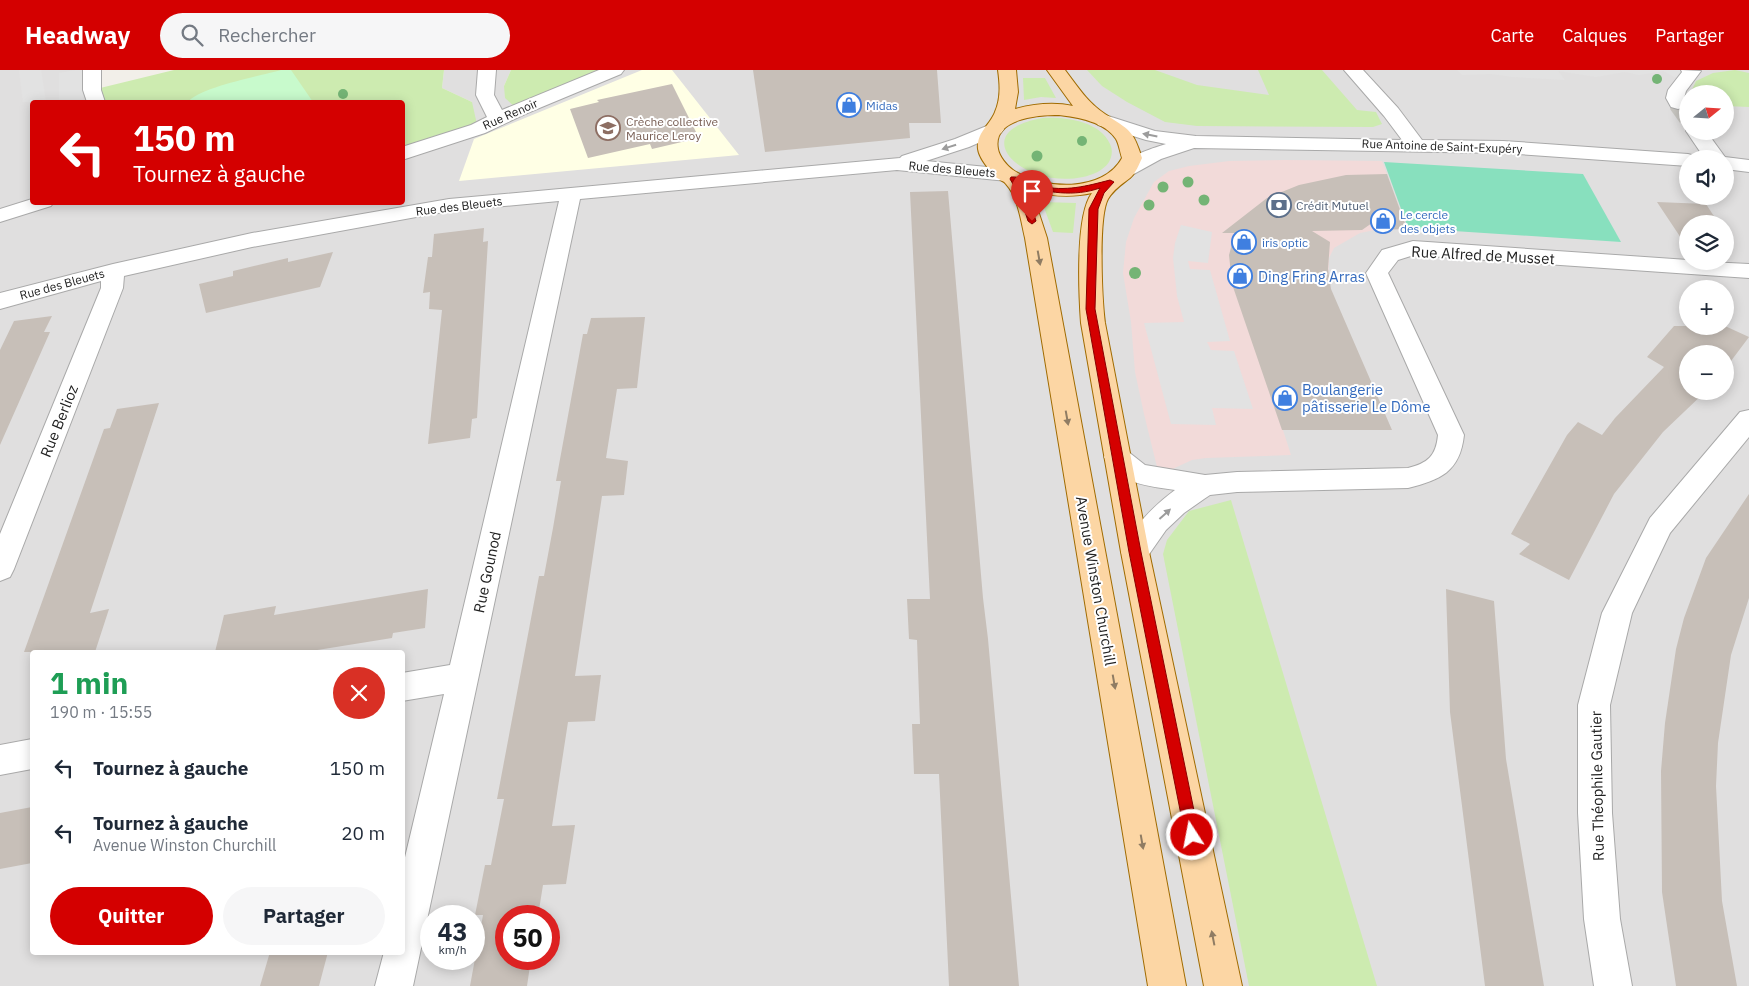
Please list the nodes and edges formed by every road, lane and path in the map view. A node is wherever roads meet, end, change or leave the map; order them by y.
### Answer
1 (92, 70) edge
2 (487, 70) edge
3 (615, 70) edge
4 (1007, 70) edge
5 (1056, 70) edge
6 (1353, 70) edge
7 (1691, 71) edge
8 (95, 100) edge
9 (1676, 101) dead end
10 (498, 120) junction
11 (1101, 120) junction
12 (996, 126) junction
13 (1196, 142) junction
14 (1415, 144) junction
15 (405, 153) edge
16 (1679, 159) edge
17 (897, 164) junction
18 (1011, 177) junction
19 (1117, 177) junction
20 (571, 194) junction
21 (35, 205) edge
22 (335, 205) edge
23 (0, 216) edge
24 (332, 225) junction
25 (113, 271) junction
26 (1749, 271) edge
27 (0, 301) edge
28 (1749, 419) edge
29 (1117, 457) junction
30 (1205, 484) junction
31 (1135, 552) junction
32 (0, 569) edge
33 (464, 678) junction
34 (405, 687) edge
35 (30, 754) edge
36 (0, 760) edge
37 (405, 939) edge
38 (401, 955) edge
39 (394, 986) edge
40 (1167, 986) edge
41 (1223, 986) edge
42 (1613, 986) edge

1 - 8 street
2 - 10 street
3 - 10 street, Rue Renoir
4 - 12 main road
5 - 11 main road
6 - 14 street
7 - 9 street
10 - 15 street, Rue Renoir
11 - 12 main road
13 -> 11 street
11 - 19 main road
12 -> 17 street, Rue des Bleuets
12 - 18 main road
13 - 14 street, Rue Antoine de Saint-Exupéry
13 - 19 street
14 - 16 street, Rue Antoine de Saint-Exupéry
17 - 18 street, Rue des Bleuets
17 - 20 street, Rue des Bleuets
18 - 19 main road
18 -> 40 main road, Avenue Winston Churchill
19 - 29 main road
20 - 24 street, Rue des Bleuets
20 - 33 street, Rue Gounod
21 - 23 street
22 - 24 street
24 - 25 street, Rue des Bleuets
25 - 27 street, Rue des Bleuets
25 - 32 street, Rue Berlioz
26 - 30 street, Rue Alfred de Musset
28 - 42 street, Rue Théophile Gautier
29 - 30 street
29 - 31 main road
31 -> 30 street
41 -> 31 main road
33 - 34 street
33 - 37 street, Rue Gounod
35 - 36 street
38 - 39 street, Rue Gounod

